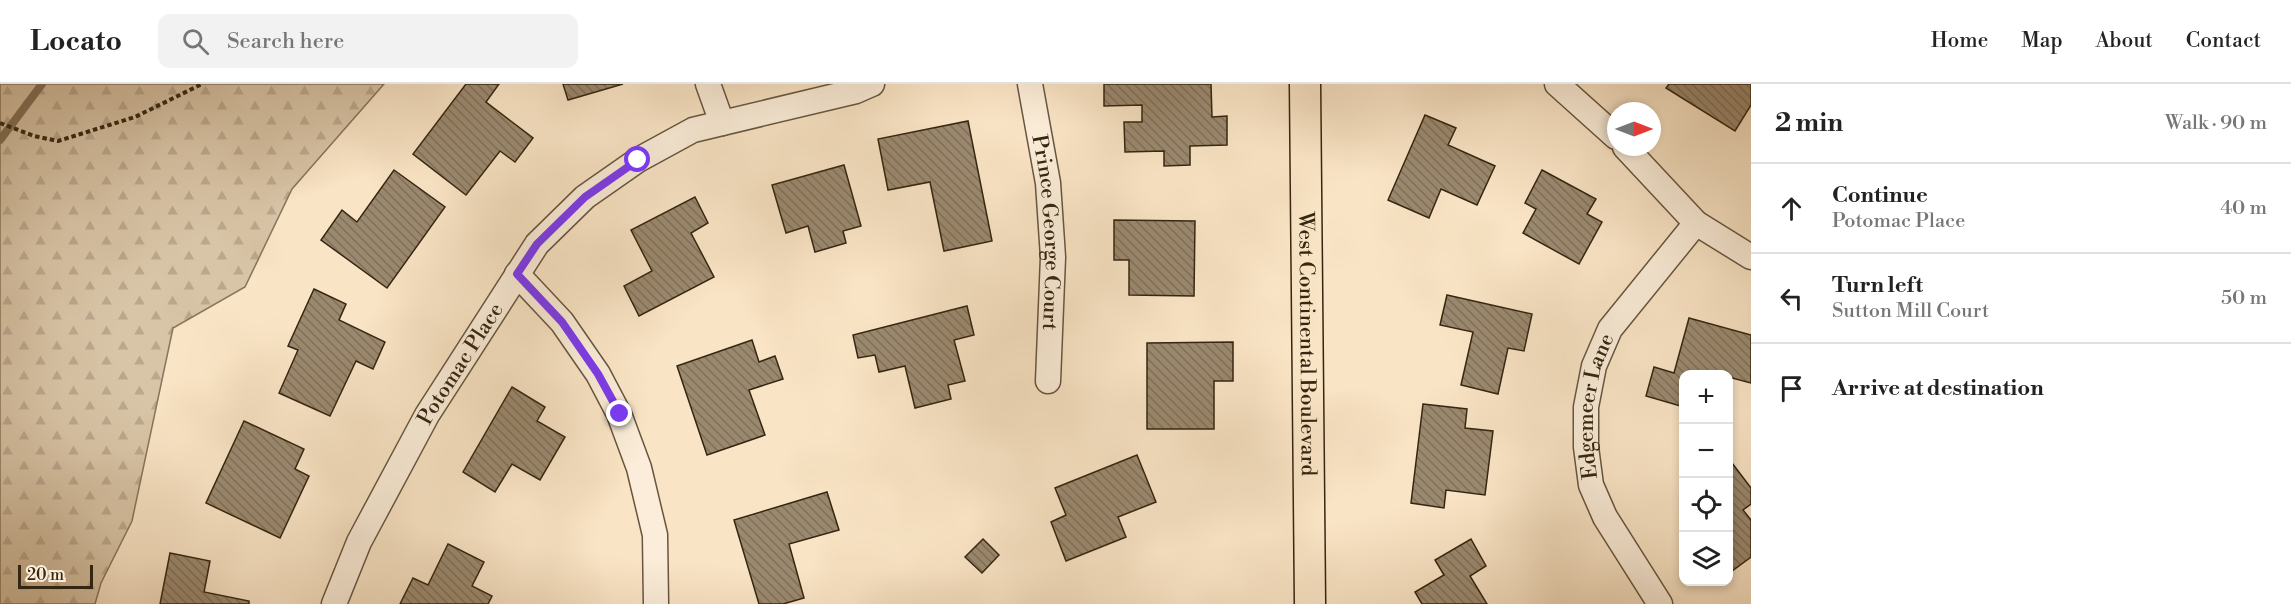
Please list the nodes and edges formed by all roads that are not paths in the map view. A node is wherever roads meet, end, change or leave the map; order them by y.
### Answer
1 (708, 84) edge
2 (873, 84) edge
3 (1030, 84) edge
4 (1305, 84) edge
5 (1557, 84) edge
6 (722, 123) junction
7 (1607, 127) edge
8 (1633, 156) edge
9 (1696, 223) junction
10 (1751, 257) edge
11 (517, 274) junction
12 (1048, 381) dead end
13 (334, 604) edge
14 (656, 604) edge
15 (1310, 604) edge
16 (1660, 604) edge

1 - 6 street
2 - 6 street, Potomac Place
3 - 12 street, Prince George Court
4 - 15 main road, West Continental Boulevard
5 - 7 street
6 - 11 street, Potomac Place
8 - 9 street
9 - 10 street
9 - 16 street, Edgemeer Lane
11 - 13 street, Potomac Place
11 - 14 street

